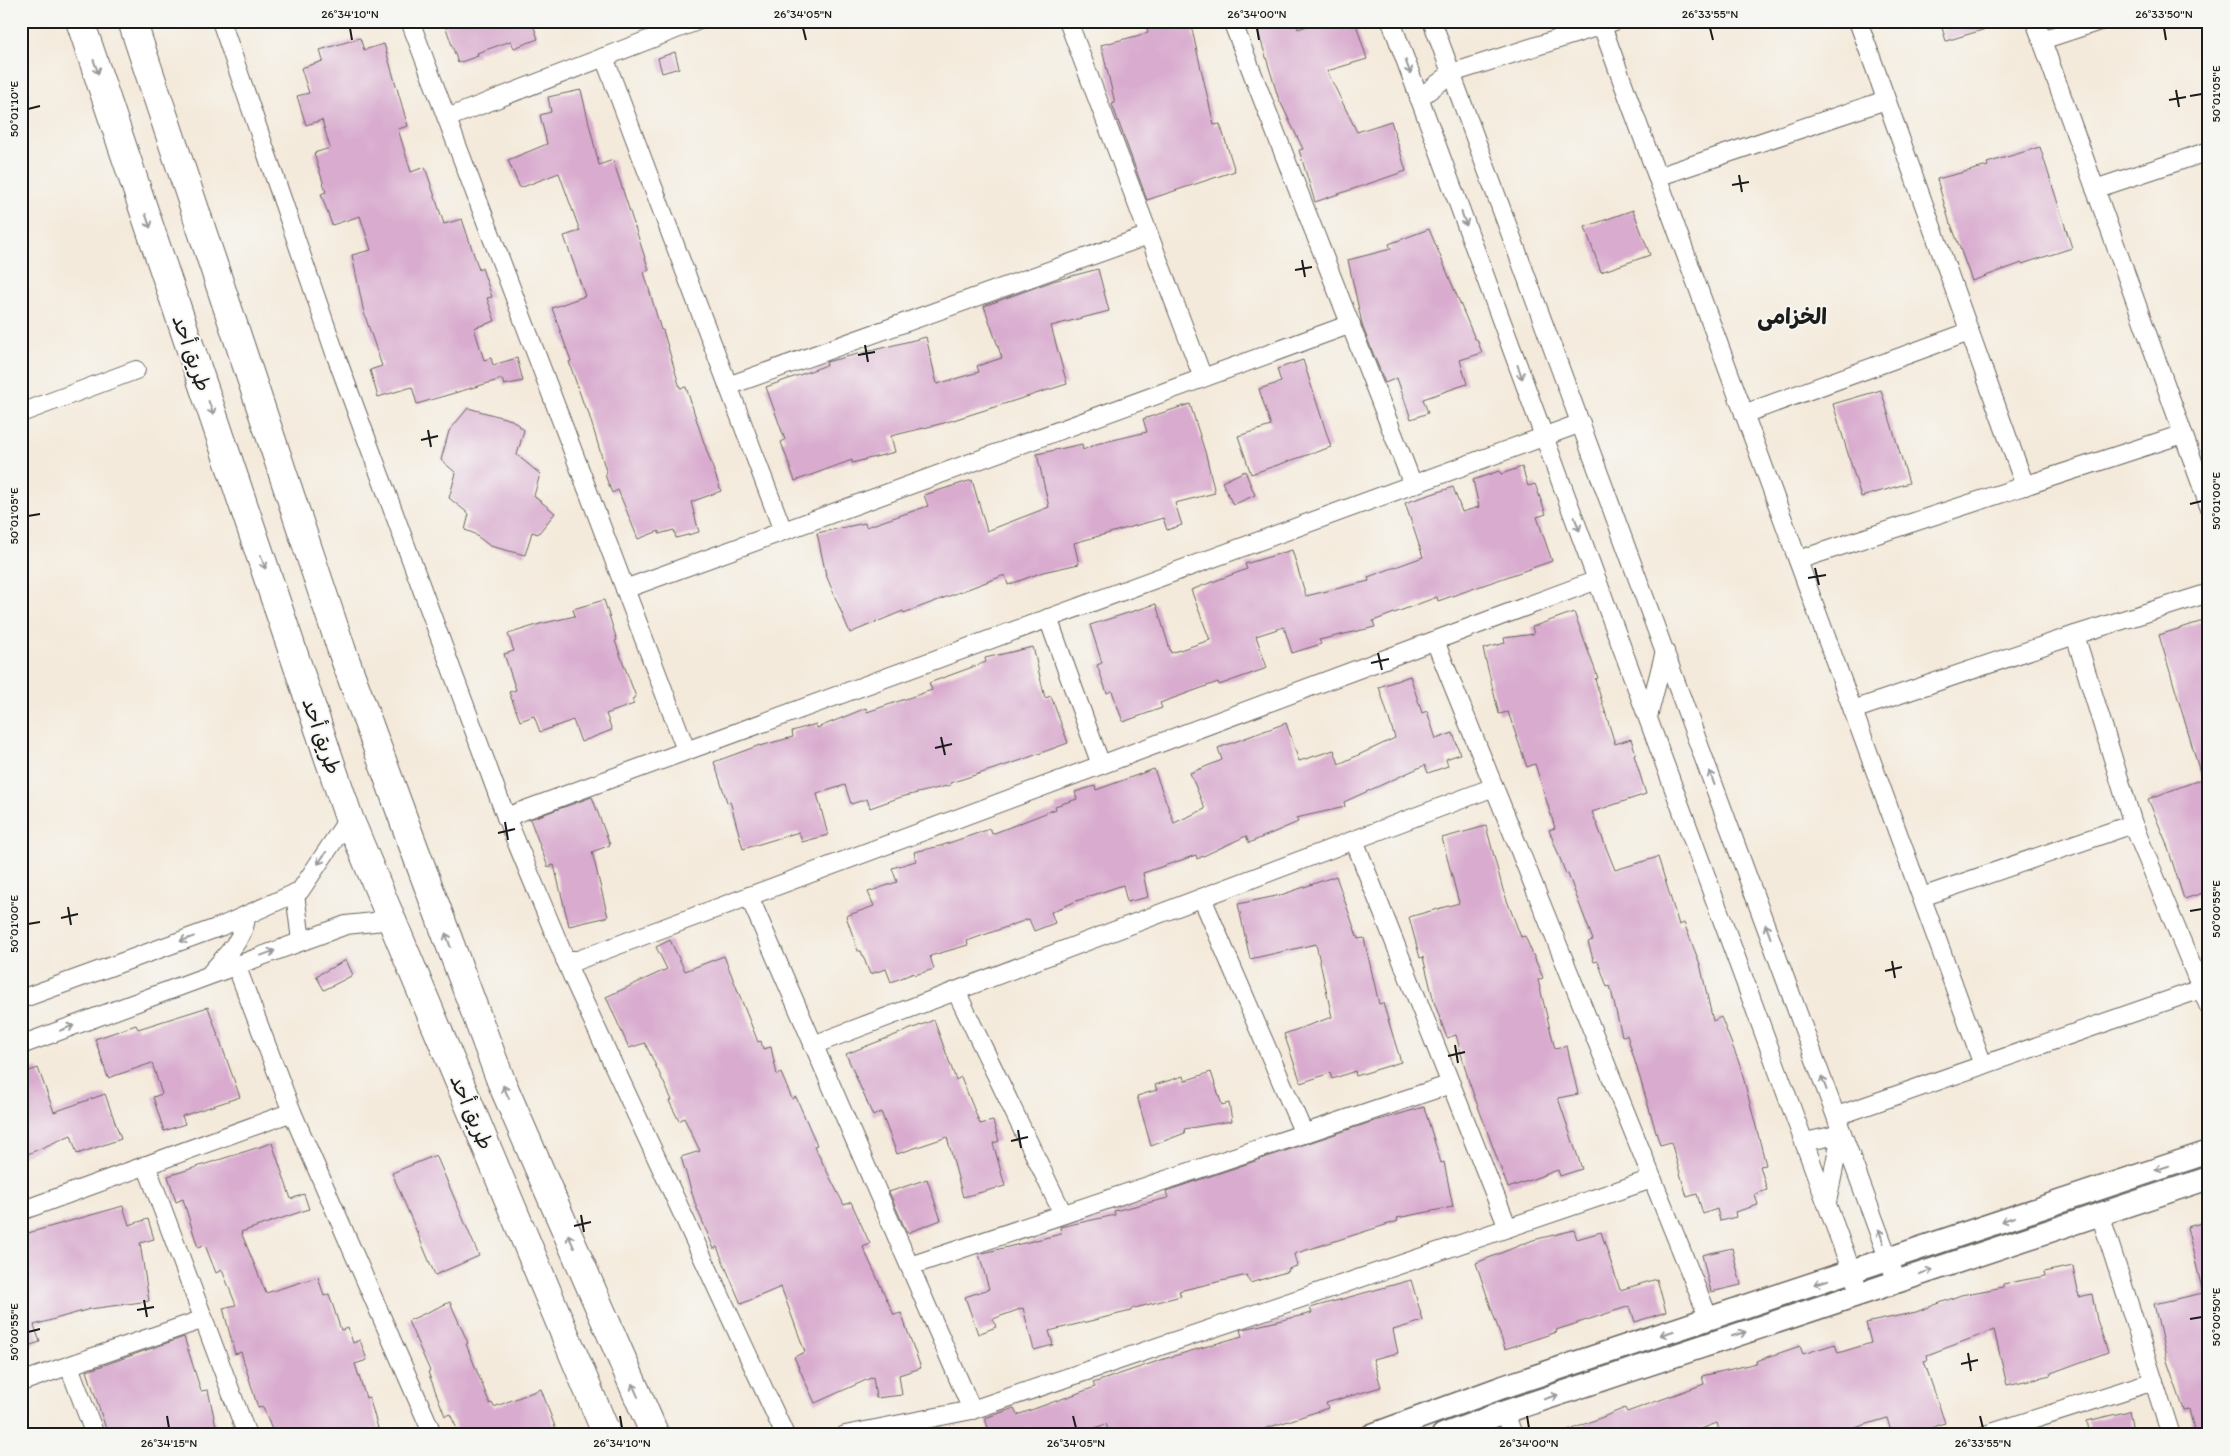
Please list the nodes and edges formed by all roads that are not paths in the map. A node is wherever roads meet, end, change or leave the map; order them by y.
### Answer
1 (80, 21) edge
2 (132, 21) edge
3 (221, 21) edge
4 (410, 21) edge
5 (696, 21) edge
6 (1068, 21) edge
7 (1232, 21) edge
8 (1391, 21) edge
9 (1432, 21) edge
10 (1858, 21) edge
11 (2035, 21) edge
12 (2100, 21) edge
13 (1608, 23) edge
14 (1583, 26) edge
15 (2042, 40) junction
16 (604, 57) junction
17 (1452, 74) junction
18 (1419, 98) junction
19 (1886, 100) junction
20 (447, 118) junction
21 (2209, 151) edge
22 (1657, 177) junction
23 (2095, 188) junction
24 (1149, 235) junction
25 (1351, 324) junction
26 (1970, 332) junction
27 (136, 370) dead end
28 (1203, 378) junction
29 (728, 386) junction
30 (21, 413) edge
31 (1744, 414) junction
32 (1581, 423) junction
33 (2183, 434) junction
34 (1544, 436) junction
35 (1414, 484) junction
36 (2025, 486) junction
37 (2209, 506) edge
38 (783, 531) junction
39 (1798, 560) junction
40 (1597, 580) junction
41 (625, 589) junction
42 (2209, 593) edge
43 (1048, 618) junction
44 (2075, 635) junction
45 (1435, 641) junction
46 (1665, 651) junction
47 (1853, 710) junction
48 (1648, 717) junction
49 (686, 750) junction
50 (1101, 765) junction
51 (1494, 787) junction
52 (506, 816) junction
53 (349, 818) junction
54 (2133, 824) junction
55 (1354, 840) junction
56 (296, 893) junction
57 (748, 896) junction
58 (1922, 897) junction
59 (1202, 898) junction
60 (246, 915) junction
61 (392, 920) junction
62 (302, 941) junction
63 (565, 960) junction
64 (236, 965) junction
65 (209, 975) junction
66 (2201, 989) junction
67 (956, 991) junction
68 (21, 999) edge
69 (2209, 1007) edge
70 (21, 1045) edge
71 (813, 1045) junction
72 (1983, 1065) junction
73 (1451, 1084) junction
74 (292, 1112) junction
75 (1837, 1116) junction
76 (1304, 1134) junction
77 (1805, 1142) junction
78 (2209, 1152) edge
79 (146, 1165) junction
80 (1652, 1178) junction
81 (2209, 1178) edge
82 (1827, 1202) junction
83 (21, 1211) edge
84 (1063, 1214) junction
85 (2100, 1214) junction
86 (1508, 1228) junction
87 (1889, 1259) junction
88 (910, 1266) junction
89 (1852, 1271) junction
90 (1897, 1282) junction
91 (1860, 1294) junction
92 (1709, 1319) junction
93 (204, 1320) junction
94 (69, 1366) junction
95 (2154, 1381) junction
96 (21, 1382) edge
97 (972, 1410) junction
98 (1505, 1412) junction
99 (2009, 1431) edge
100 (95, 1435) edge
101 (247, 1435) edge
102 (433, 1435) edge
103 (607, 1435) edge
104 (655, 1435) edge
105 (785, 1435) edge
106 (845, 1435) edge
107 (1372, 1435) edge
108 (1443, 1435) edge
109 (1513, 1435) edge
110 (1985, 1435) edge
111 (2171, 1435) edge

1 -> 53 main road, طريق أحد
104 -> 2 main road, طريق أحد
3 - 52 street
4 - 20 street
5 - 16 street
6 - 24 street
7 - 25 street
8 -> 18 street
9 - 17 street
10 - 19 street
11 - 15 street
12 - 15 street
13 - 14 street
13 - 22 street
14 - 17 street
15 - 23 street
16 - 20 street
16 - 29 street
17 - 18 street
17 - 32 street
18 -> 34 street
19 - 22 street
19 - 26 street
20 - 41 street
21 - 23 street
22 - 31 street
23 - 33 street
24 - 28 street
24 - 29 street
25 - 28 street
25 - 35 street
26 - 31 street
26 - 36 street
27 - 30 street
28 - 38 street
29 - 38 street
31 - 39 street
32 - 34 street
32 - 46 street
33 - 36 street
33 - 37 street
34 - 35 street
34 -> 40 street
35 - 43 street
36 - 39 street
38 - 41 street
39 - 47 street
40 - 45 street
40 - 48 street
41 - 49 street
42 - 44 street
43 - 49 street
43 - 50 street
44 - 47 street
44 - 54 street
45 - 50 street
45 - 51 street
46 - 48 street
75 -> 46 street
47 - 58 street
48 - 77 street
49 - 52 street
50 - 57 street
51 - 55 street
51 - 80 street
52 - 63 street
53 -> 56 street
53 - 61 main road, طريق أحد
54 - 58 street
54 - 66 street
55 - 59 street
55 - 73 street
56 - 60 street
56 - 62 street
57 - 63 street
57 - 71 street
58 - 72 street
59 - 67 street
59 - 76 street
60 - 65 street
60 -> 68 street
61 - 62 street
61 - 103 main road, طريق أحد
64 -> 62 street
63 - 105 street
64 - 65 street
64 - 74 street
70 -> 65 street
66 - 69 street
66 - 72 street
67 - 71 street
67 - 84 street
71 - 88 street
72 - 75 street
73 - 76 street
73 - 86 street
74 - 79 street
74 - 102 street
87 -> 75 street
76 - 84 street
77 - 82 street
77 - 82 street
78 -> 87 street
79 - 83 street
79 - 93 street
80 - 86 street
80 - 92 street
81 - 85 street
82 - 89 street
84 - 88 street
90 -> 85 street
85 - 95 street
86 - 97 street
87 - 89 street
87 - 90 street
88 - 97 street
89 - 91 street
89 -> 92 street
90 - 91 street
98 -> 91 street
92 -> 107 street
93 - 94 street
93 - 101 street
94 - 96 street
94 - 100 street
95 - 99 street
95 - 111 street
97 - 106 street
98 - 108 street
98 - 109 street
99 - 110 street

